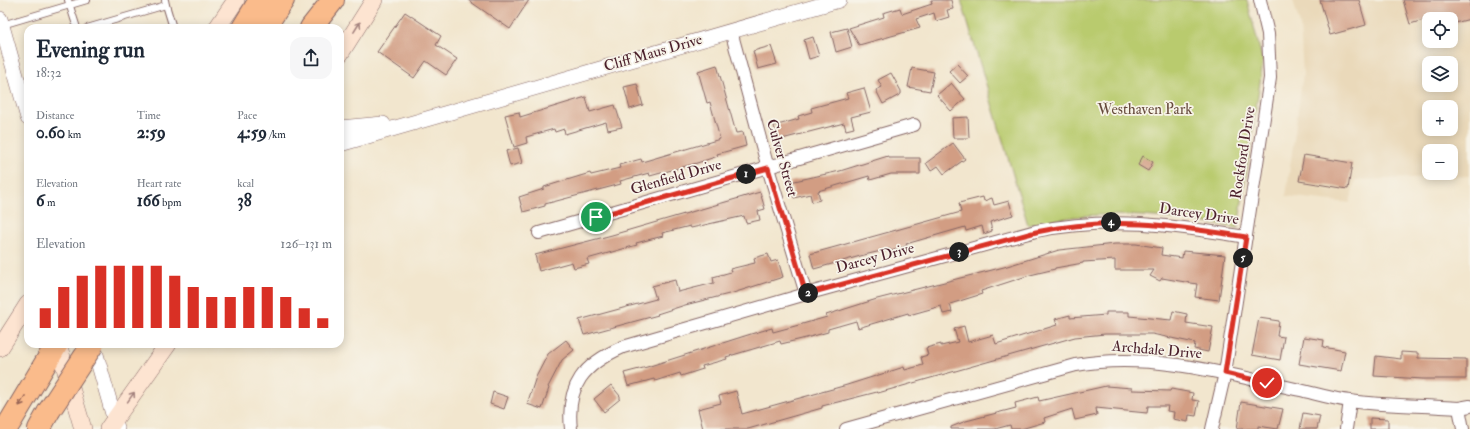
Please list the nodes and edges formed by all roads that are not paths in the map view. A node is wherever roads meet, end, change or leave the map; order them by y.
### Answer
1 (87, 0) edge
2 (260, 0) edge
3 (283, 0) edge
4 (325, 0) edge
5 (333, 0) edge
6 (374, 0) edge
7 (839, 0) edge
8 (1260, 0) edge
9 (233, 1) edge
10 (69, 2) edge
11 (165, 2) edge
12 (1, 22) edge
13 (76, 24) edge
14 (99, 24) edge
15 (172, 24) edge
16 (219, 24) edge
17 (245, 24) edge
18 (267, 24) edge
19 (310, 24) edge
20 (314, 24) edge
21 (731, 31) junction
22 (344, 48) edge
23 (24, 104) edge
24 (468, 107) junction
25 (914, 125) dead end
26 (344, 128) edge
27 (344, 143) edge
28 (768, 168) junction
29 (539, 233) dead end
30 (1246, 237) junction
31 (806, 294) junction
32 (24, 310) edge
33 (24, 327) edge
34 (9, 333) junction
35 (0, 348) edge
36 (55, 348) edge
37 (58, 348) edge
38 (90, 348) edge
39 (94, 348) edge
40 (165, 348) edge
41 (1225, 373) junction
42 (1350, 401) junction
43 (1465, 407) edge
44 (44, 420) edge
45 (114, 426) edge
46 (6, 429) edge
47 (83, 429) edge
48 (571, 429) edge
49 (846, 429) edge
50 (1212, 429) edge
51 (1346, 429) edge
52 (1463, 429) edge

1 - 10 lane
2 - 17 highway
3 - 18 highway
4 - 19 highway
5 - 20 highway
22 -> 6 main road
7 - 21 street, Cliff Maus Drive
8 - 30 street, Rockford Drive
9 - 16 main road
10 - 12 lane
10 - 13 lane
11 - 14 lane
11 - 15 lane
12 - 23 street
21 - 24 street, Cliff Maus Drive
21 - 28 street, Culver Street
24 - 26 street, Cliff Maus Drive
24 - 27 street, Cliff Maus Drive
25 - 28 street, Glenfield Drive
28 - 29 street, Glenfield Drive
28 - 31 street, Culver Street
30 - 31 street, Darcey Drive
30 - 41 street, Rockford Drive
31 - 48 street, Darcey Drive
32 - 34 main road
33 - 34 main road
34 - 35 main road
36 -> 46 highway
37 - 47 main road
38 - 44 highway, bridge
39 - 45 street
45 -> 40 main road
41 - 42 street, Archdale Drive
41 - 49 street, Archdale Drive
41 - 50 street, Rockford Drive
42 - 43 street, Archdale Drive
42 - 51 street
43 - 52 street

